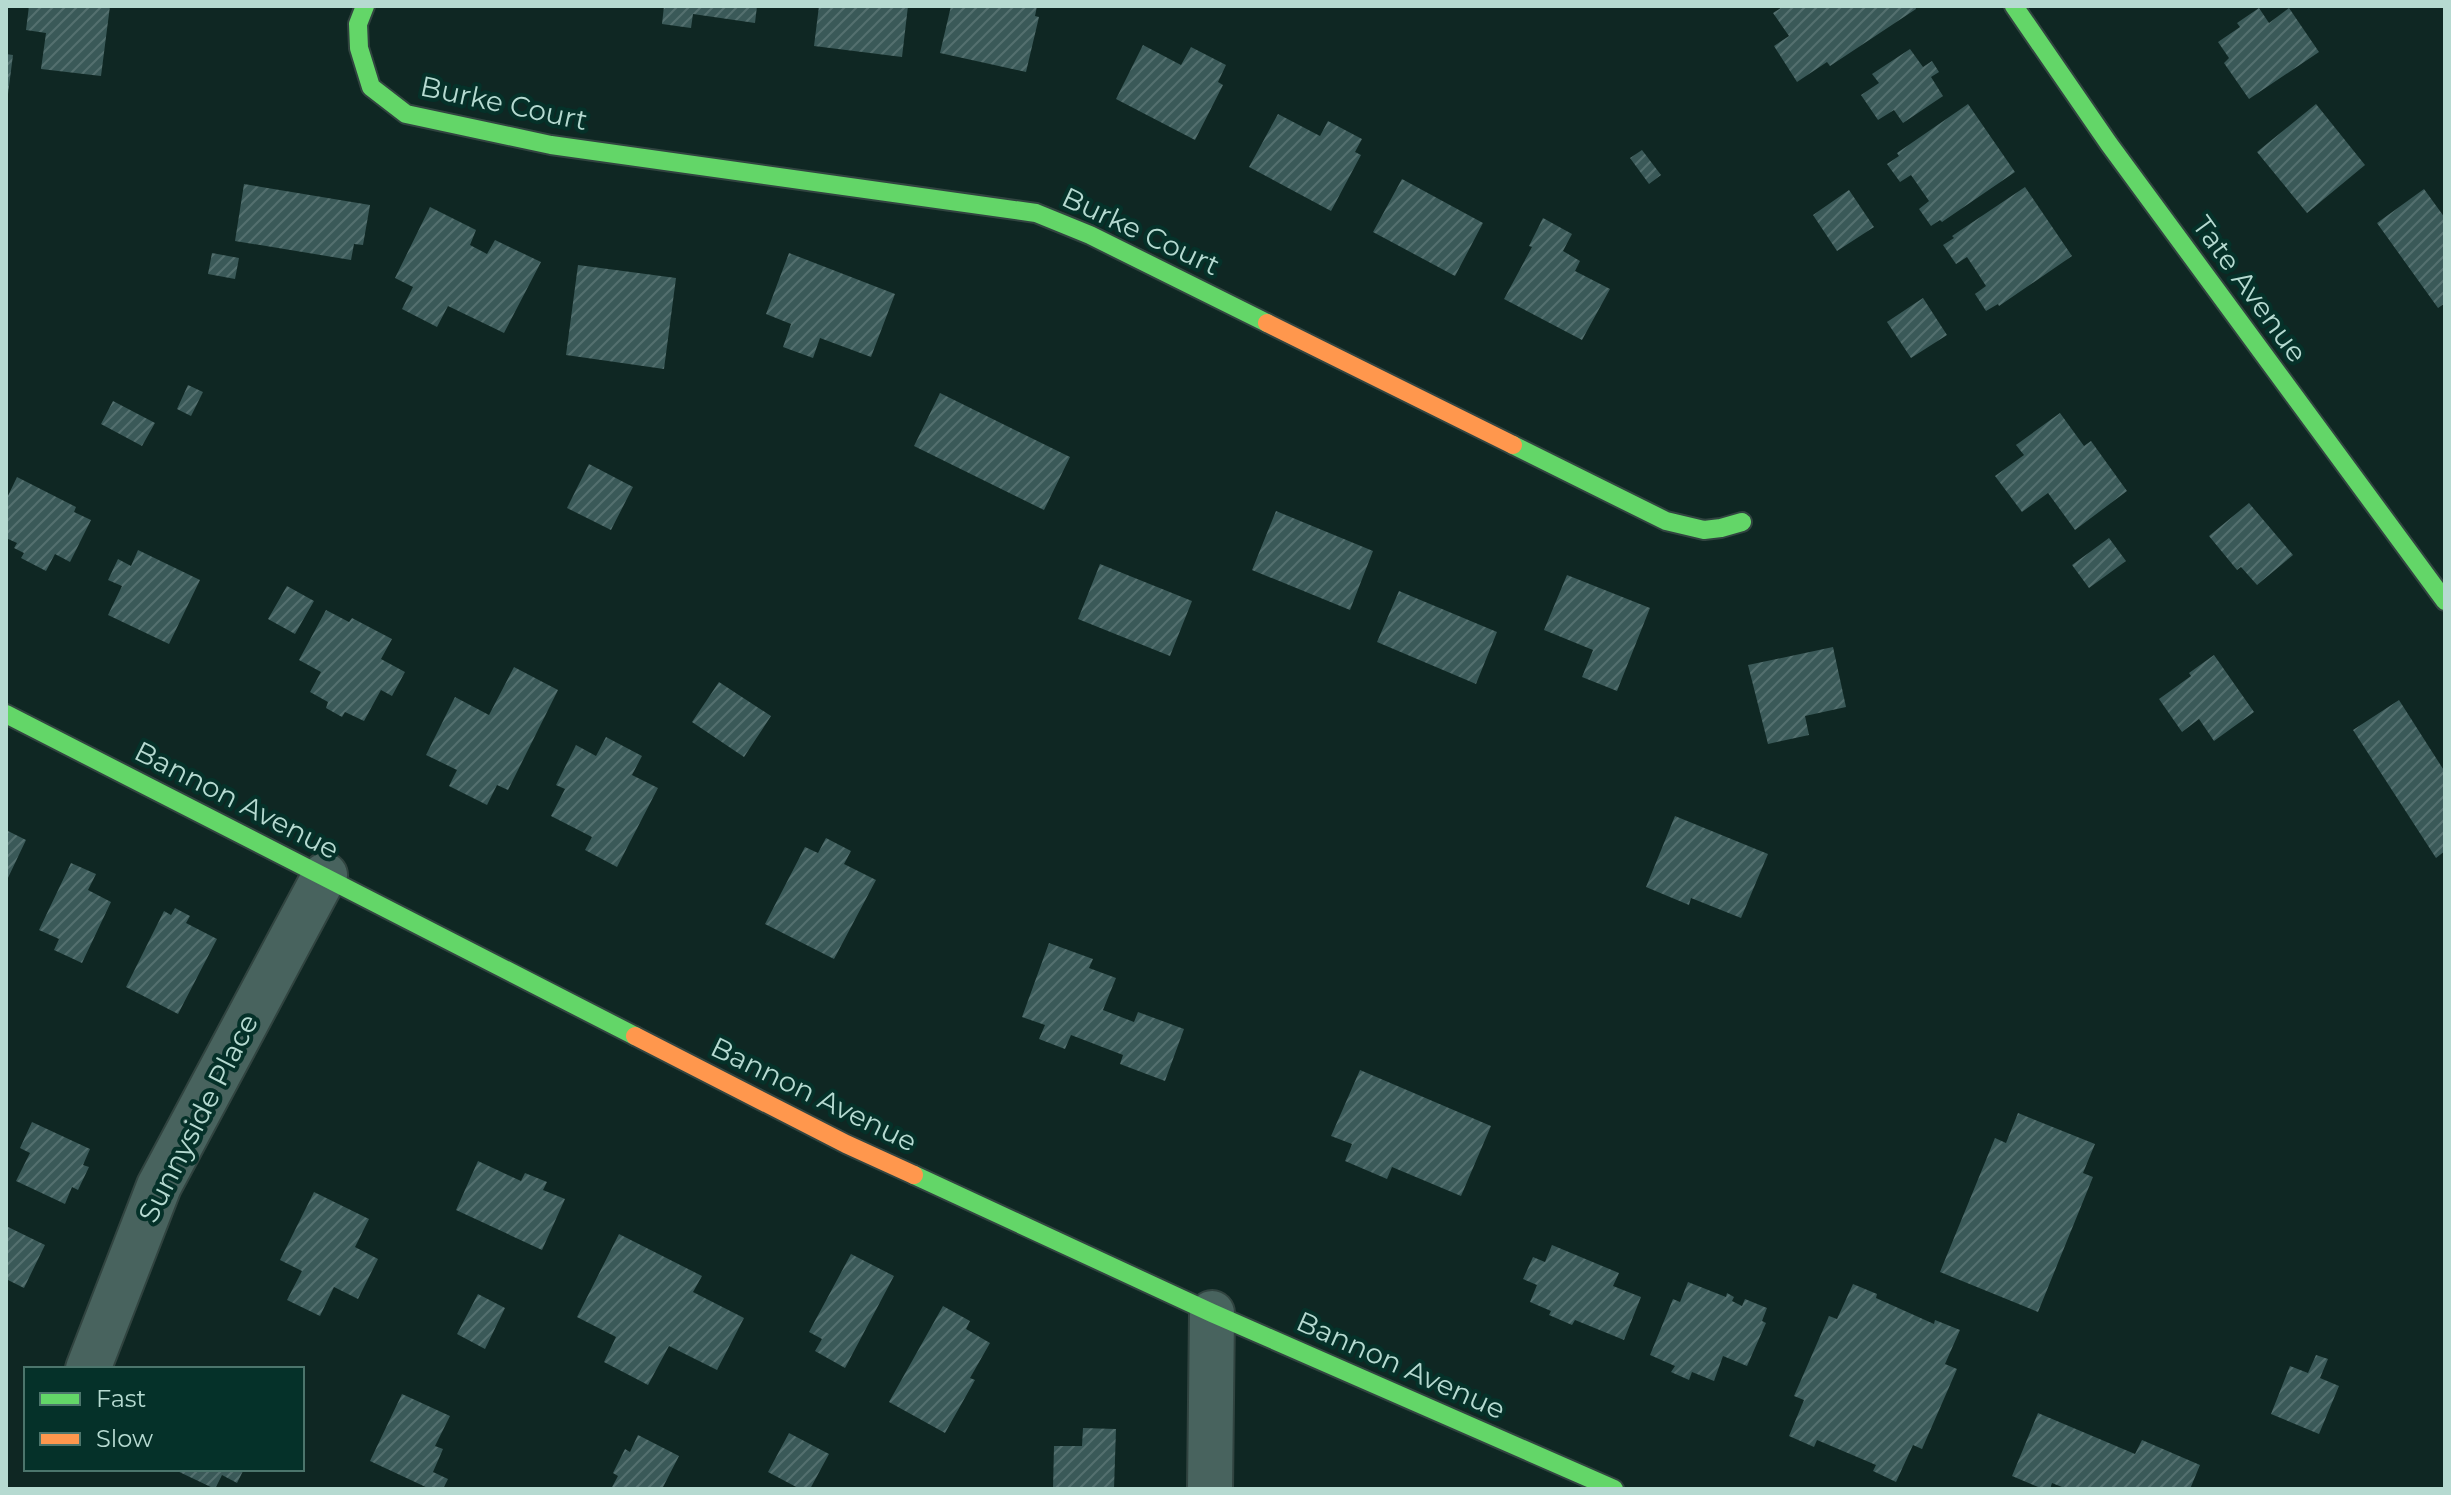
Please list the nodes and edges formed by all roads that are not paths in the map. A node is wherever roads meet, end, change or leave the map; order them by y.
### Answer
1 (365, 6) edge
2 (2014, 6) edge
3 (1742, 522) dead end
4 (2445, 601) edge
5 (6, 714) edge
6 (325, 875) junction
7 (1212, 1313) junction
8 (89, 1367) edge
9 (1210, 1489) edge
10 (1614, 1489) edge

1 - 3 street, Burke Court
2 - 4 street, Tate Avenue
5 - 6 street, Bannon Avenue
6 - 7 street, Bannon Avenue
6 - 8 street, Sunnyside Place
7 - 9 street
7 - 10 street, Bannon Avenue

